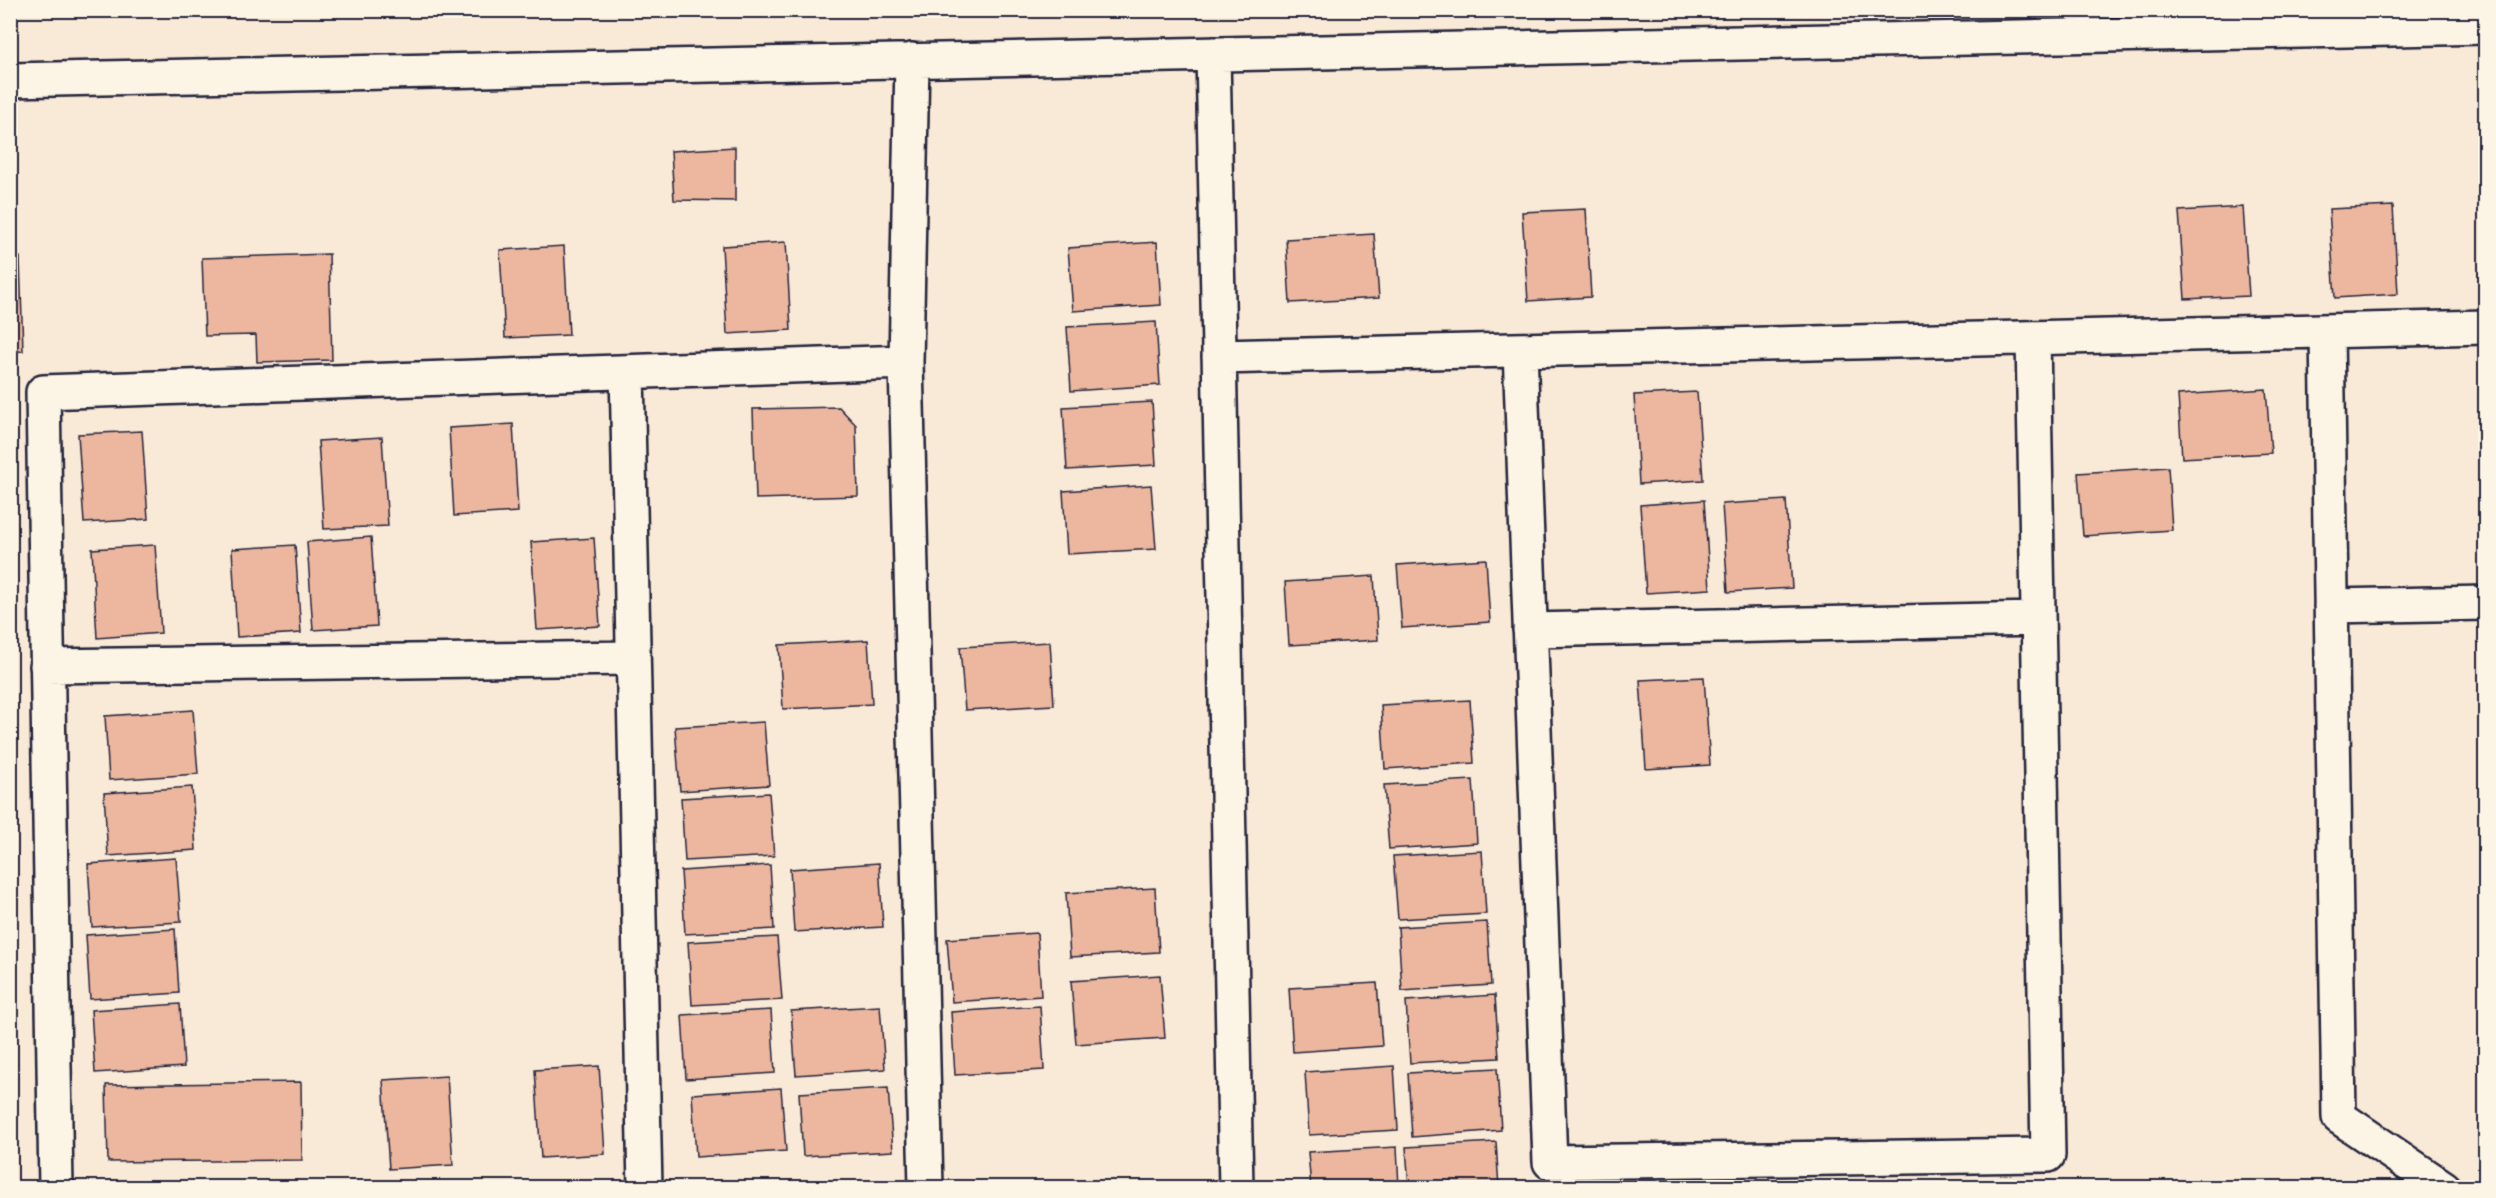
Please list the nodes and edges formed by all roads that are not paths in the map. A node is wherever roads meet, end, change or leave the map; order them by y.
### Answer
1 (2486, 27) edge
2 (1213, 54) junction
3 (912, 60) junction
4 (10, 80) edge
5 (2486, 327) edge
6 (2328, 331) junction
7 (2033, 338) junction
8 (1520, 350) junction
9 (1219, 357) junction
10 (906, 362) junction
11 (627, 372) junction
12 (2486, 603) edge
13 (2331, 606) junction
14 (2038, 619) junction
15 (1530, 630) junction
16 (633, 658) junction
17 (47, 666) junction
18 (56, 1188) edge
19 (645, 1188) edge
20 (926, 1188) edge
21 (1236, 1188) edge
22 (2444, 1188) edge

1 - 2 street
2 - 3 street
2 - 9 street
3 - 4 street
3 - 10 street
5 - 6 street
6 - 7 street
6 - 13 street
7 - 8 street
7 - 14 street
8 - 9 street
8 - 15 street
9 - 21 street
10 - 11 street
10 - 20 street
11 - 16 street
11 - 17 street
12 - 13 street
13 - 22 street
14 - 15 street
14 - 15 street
16 - 17 street
16 - 19 street
17 - 18 street

